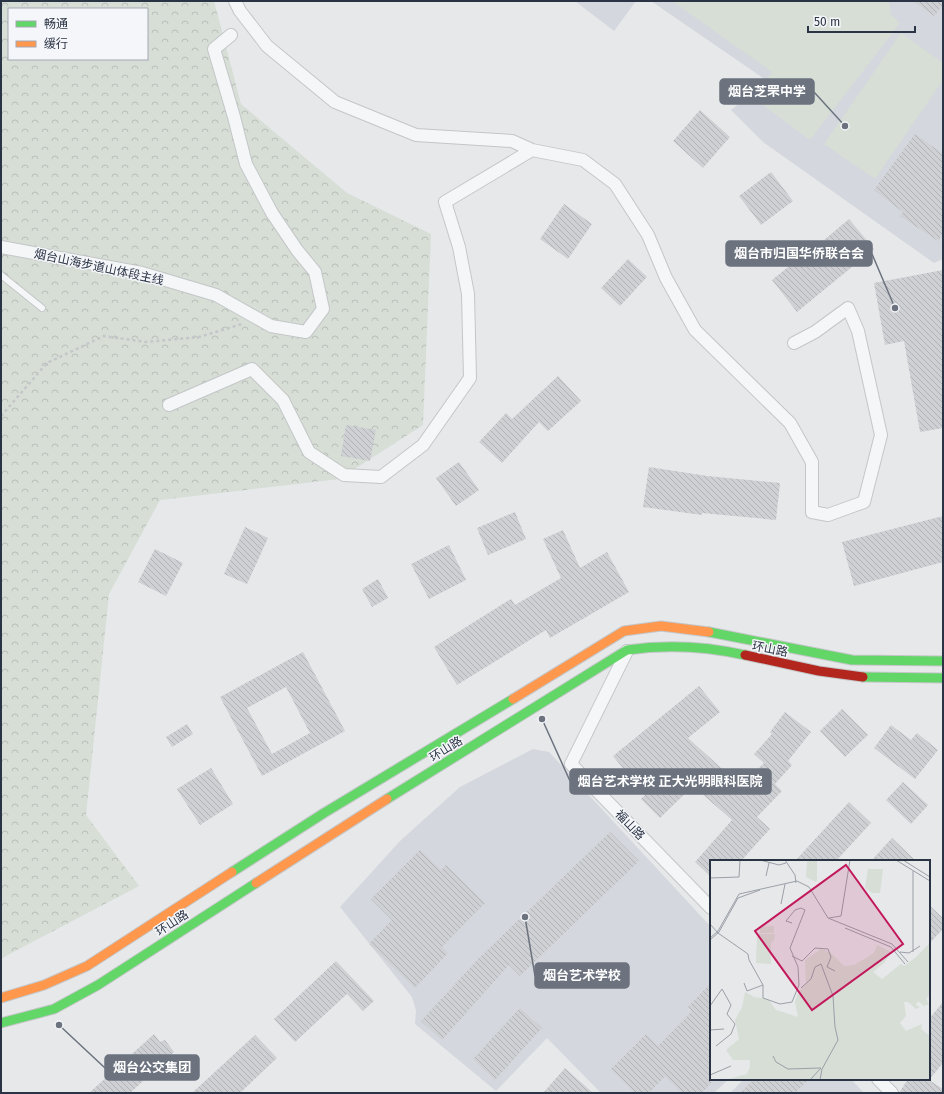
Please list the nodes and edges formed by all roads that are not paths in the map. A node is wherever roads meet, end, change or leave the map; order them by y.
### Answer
1 (235, 1) edge
2 (231, 35) dead end
3 (532, 150) junction
4 (1, 247) edge
5 (1, 275) edge
6 (42, 308) dead end
7 (794, 343) dead end
8 (169, 405) dead end
9 (627, 650) junction
10 (943, 662) edge
11 (943, 678) edge
12 (710, 907) edge
13 (1, 998) edge
14 (1, 1023) edge
15 (879, 1080) edge
16 (892, 1093) edge

1 - 3 street
2 - 4 street, 烟台山海步道山体段主线
3 - 7 street
3 - 8 street
5 - 6 lane
9 - 11 main road, 环山路
9 - 12 street, 福山路
9 - 14 main road, 环山路
10 - 13 main road, 环山路
15 - 16 street

